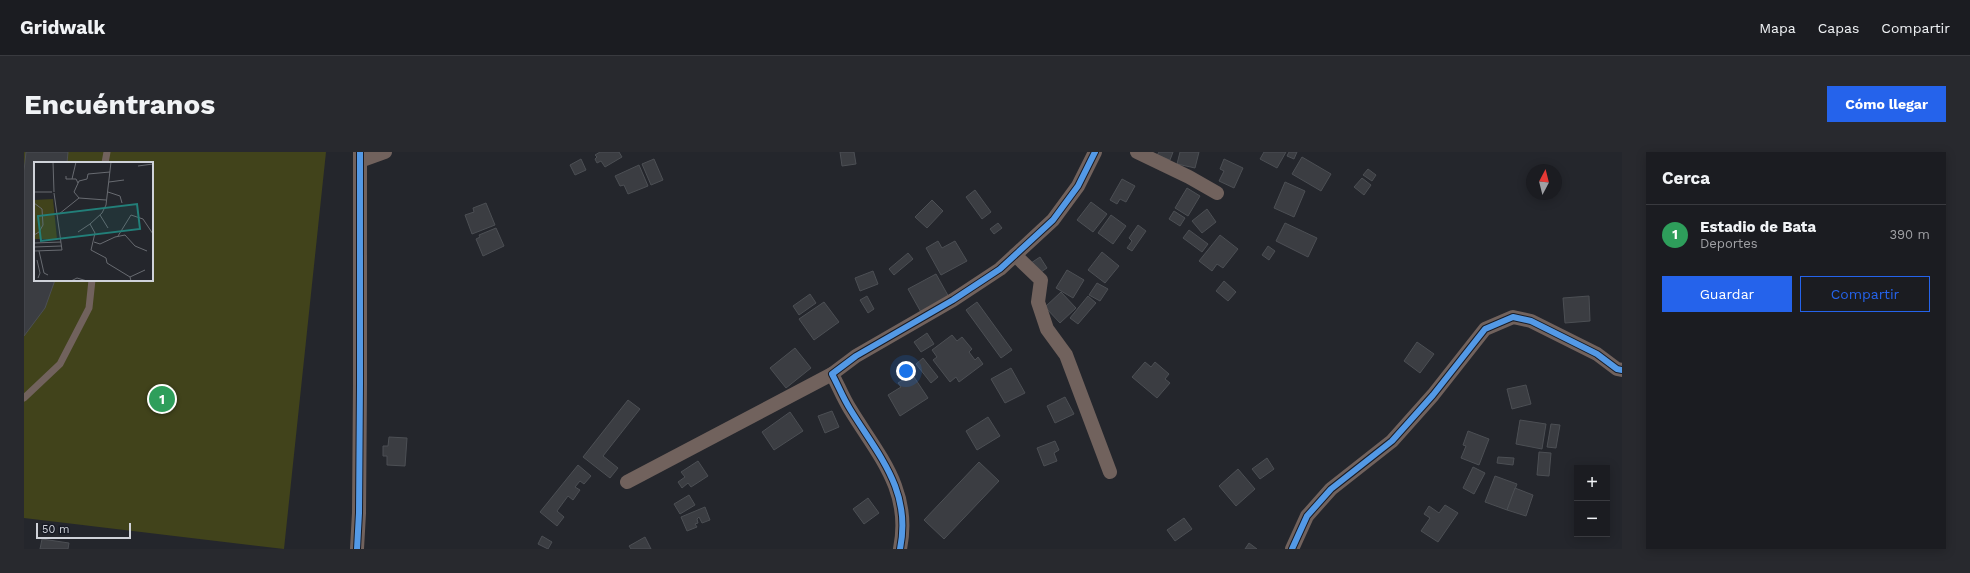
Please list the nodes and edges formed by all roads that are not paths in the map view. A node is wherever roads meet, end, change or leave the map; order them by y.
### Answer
1 (107, 152) edge
2 (385, 152) edge
3 (1095, 152) edge
4 (1137, 152) edge
5 (360, 157) edge
6 (105, 162) edge
7 (1217, 193) dead end
8 (1015, 255) junction
9 (92, 281) edge
10 (1622, 370) edge
11 (832, 374) junction
12 (24, 398) edge
13 (1110, 472) dead end
14 (626, 482) dead end
15 (357, 549) edge
16 (900, 549) edge
17 (1292, 549) edge

1 - 6 lane
2 - 5 street
3 - 8 street
4 - 7 street
5 - 15 street
8 - 11 street
8 - 13 street
9 - 12 lane
10 - 17 street
11 - 14 street
11 - 16 street

